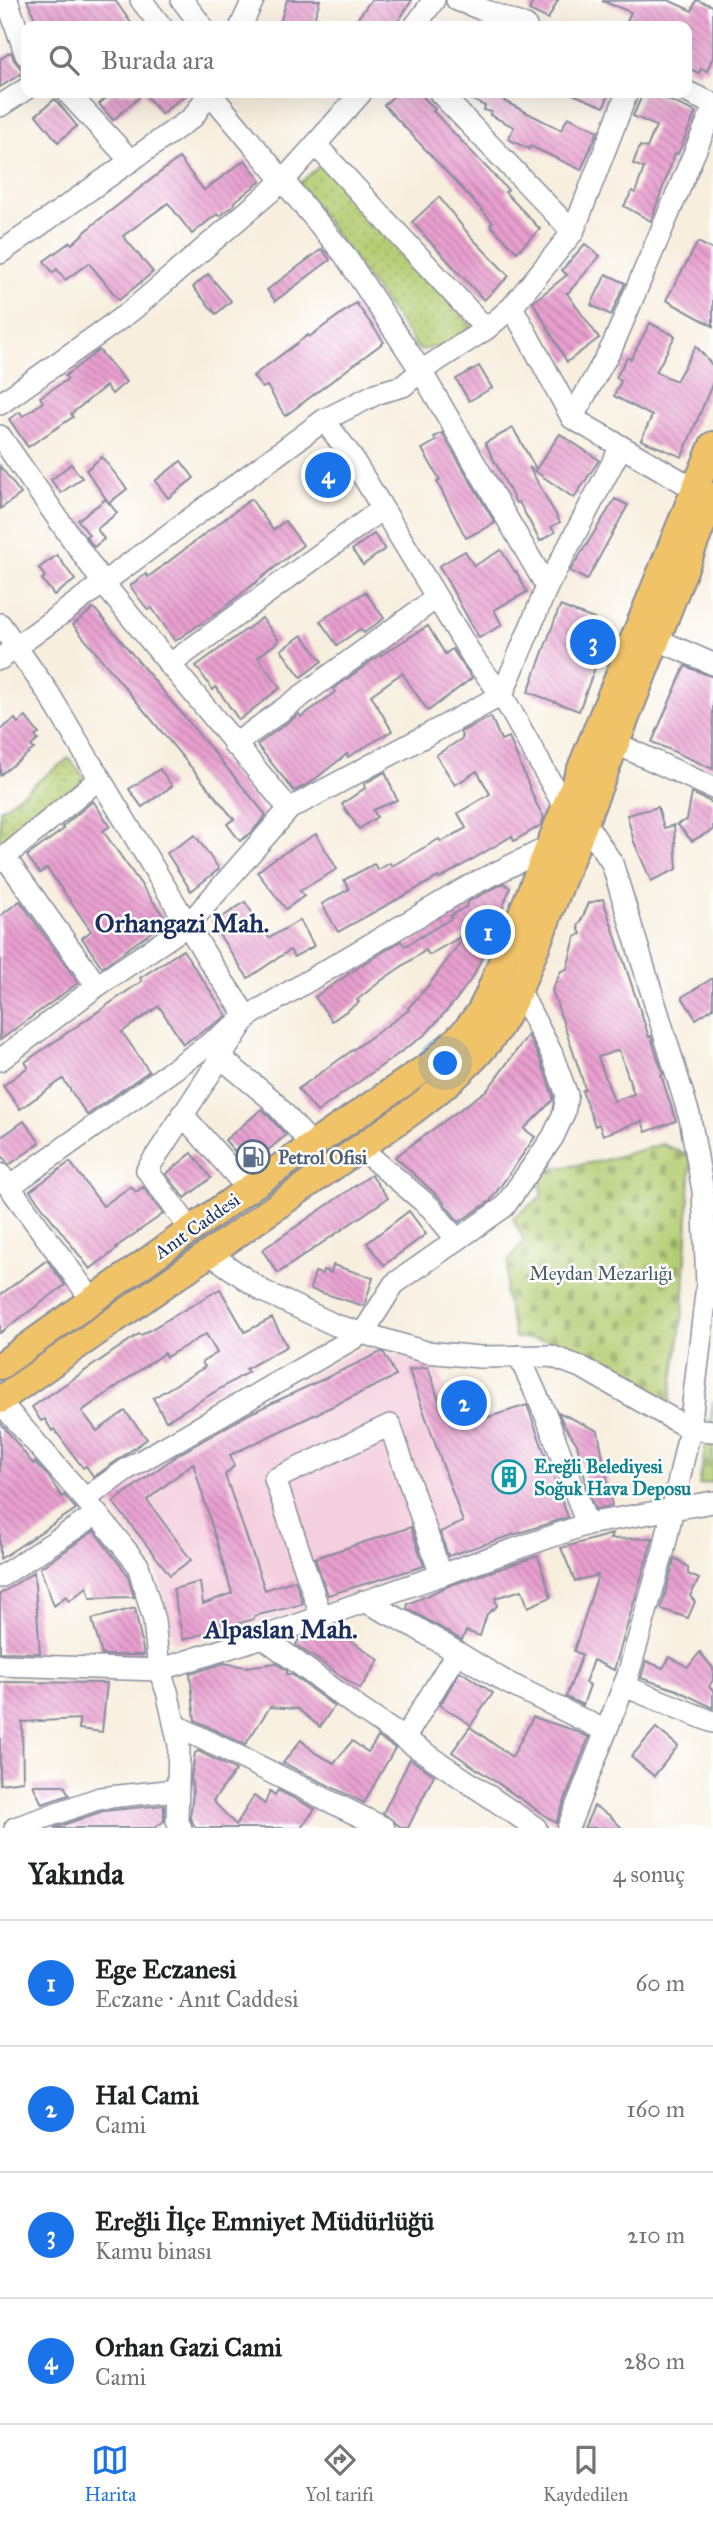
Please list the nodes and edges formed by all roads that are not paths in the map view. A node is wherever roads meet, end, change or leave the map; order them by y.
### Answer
1 (7, 0) edge
2 (141, 0) edge
3 (182, 0) edge
4 (253, 0) edge
5 (434, 0) edge
6 (457, 0) edge
7 (157, 21) edge
8 (198, 21) edge
9 (244, 21) edge
10 (419, 21) edge
11 (513, 21) edge
12 (21, 41) edge
13 (21, 92) edge
14 (692, 95) edge
15 (73, 98) edge
16 (206, 98) edge
17 (214, 98) edge
18 (357, 98) edge
19 (444, 98) edge
20 (625, 98) edge
21 (0, 106) edge
22 (713, 107) edge
23 (316, 145) junction
24 (131, 161) junction
25 (284, 180) junction
26 (573, 232) junction
27 (0, 253) edge
28 (512, 307) junction
29 (486, 329) junction
30 (421, 371) junction
31 (0, 404) edge
32 (572, 418) junction
33 (324, 419) junction
34 (0, 436) edge
35 (713, 445) edge
36 (621, 447) junction
37 (706, 506) edge
38 (382, 509) junction
39 (103, 583) junction
40 (547, 587) junction
41 (436, 598) junction
42 (0, 624) edge
43 (656, 639) junction
44 (8, 653) edge
45 (713, 664) edge
46 (169, 665) junction
47 (502, 695) junction
48 (615, 743) junction
49 (234, 745) junction
50 (100, 778) junction
51 (713, 788) edge
52 (289, 809) junction
53 (574, 814) junction
54 (549, 847) junction
55 (3, 859) edge
56 (188, 925) junction
57 (97, 986) junction
58 (518, 988) junction
59 (247, 1017) junction
60 (220, 1056) junction
61 (0, 1060) edge
62 (182, 1114) junction
63 (313, 1146) junction
64 (360, 1148) junction
65 (705, 1156) edge
66 (5, 1181) edge
67 (248, 1189) junction
68 (191, 1230) junction
69 (457, 1240) junction
70 (210, 1254) junction
71 (92, 1300) junction
72 (363, 1333) junction
73 (519, 1356) junction
74 (0, 1366) edge
75 (0, 1401) edge
76 (690, 1429) junction
77 (713, 1432) edge
78 (713, 1502) edge
79 (91, 1506) junction
80 (672, 1509) junction
81 (587, 1524) junction
82 (440, 1575) junction
83 (0, 1577) edge
84 (364, 1601) junction
85 (321, 1616) junction
86 (263, 1637) junction
87 (457, 1652) junction
88 (0, 1665) edge
89 (159, 1670) junction
90 (624, 1686) junction
91 (713, 1722) edge
92 (175, 1725) junction
93 (606, 1731) junction
94 (404, 1739) junction
95 (177, 1790) junction
96 (175, 1826) edge
97 (15, 1828) edge
98 (384, 1828) edge
99 (536, 1828) edge
100 (568, 1828) edge

1 - 12 street
2 - 7 street
3 - 8 street
4 - 9 street
5 - 10 street
6 - 11 street
13 - 21 street
14 - 22 street
15 - 24 street
16 - 24 street
17 - 25 street
18 - 23 street
19 - 26 street
20 - 26 street
22 - 32 street
23 - 25 street
23 - 29 street
24 - 27 street
25 - 30 street
25 - 31 street
26 - 28 street
28 - 29 street
28 - 32 street
29 - 30 street
30 - 33 street
30 - 40 street
32 - 36 street
33 - 38 street
33 - 39 street
34 - 39 street
35 - 37 main road
36 - 37 street
36 - 40 street
37 - 43 main road
37 - 53 main road
38 - 41 street
38 - 46 street
39 - 44 street
39 - 46 street
40 - 47 street
41 - 47 street
41 - 49 street
42 - 44 street
43 - 45 street
43 - 48 main road
44 - 50 street
46 - 49 street
47 - 52 street
47 - 53 street
48 - 51 street
48 - 53 main road
49 - 52 street
50 - 55 street
50 - 56 street
52 - 56 street
53 - 54 main road, Anıt Caddesi
53 - 58 main road
53 - 65 street
54 - 59 street
54 - 63 main road, Anıt Caddesi
55 - 57 street
56 - 57 street
56 - 59 street
57 - 61 street
58 - 64 main road
58 - 69 street
59 - 60 street
59 - 66 street
60 - 62 street
60 - 63 street
62 - 67 street
62 - 68 street
63 - 67 main road, Anıt Caddesi
64 - 69 street
64 - 70 main road
65 - 76 street
66 - 71 street
67 - 68 main road, Anıt Caddesi
68 - 71 main road, Anıt Caddesi
69 - 72 street
70 - 72 street
70 - 75 main road
71 - 74 main road, Anıt Caddesi
72 - 73 street
72 - 79 street
73 - 76 street
73 - 81 street
75 - 79 street
76 - 77 street
76 - 80 street
78 - 80 street
79 - 83 street
79 - 89 street
80 - 81 street
80 - 90 street
81 - 82 street
82 - 84 street
82 - 85 street
84 - 85 street
84 - 87 street
85 - 86 street
86 - 89 street
86 - 94 street
87 - 93 street
87 - 94 street
88 - 89 street
89 - 92 street
90 - 91 street
90 - 93 street
92 - 95 street
92 - 98 street
93 - 100 street
94 - 99 street
95 - 96 street
95 - 97 street

